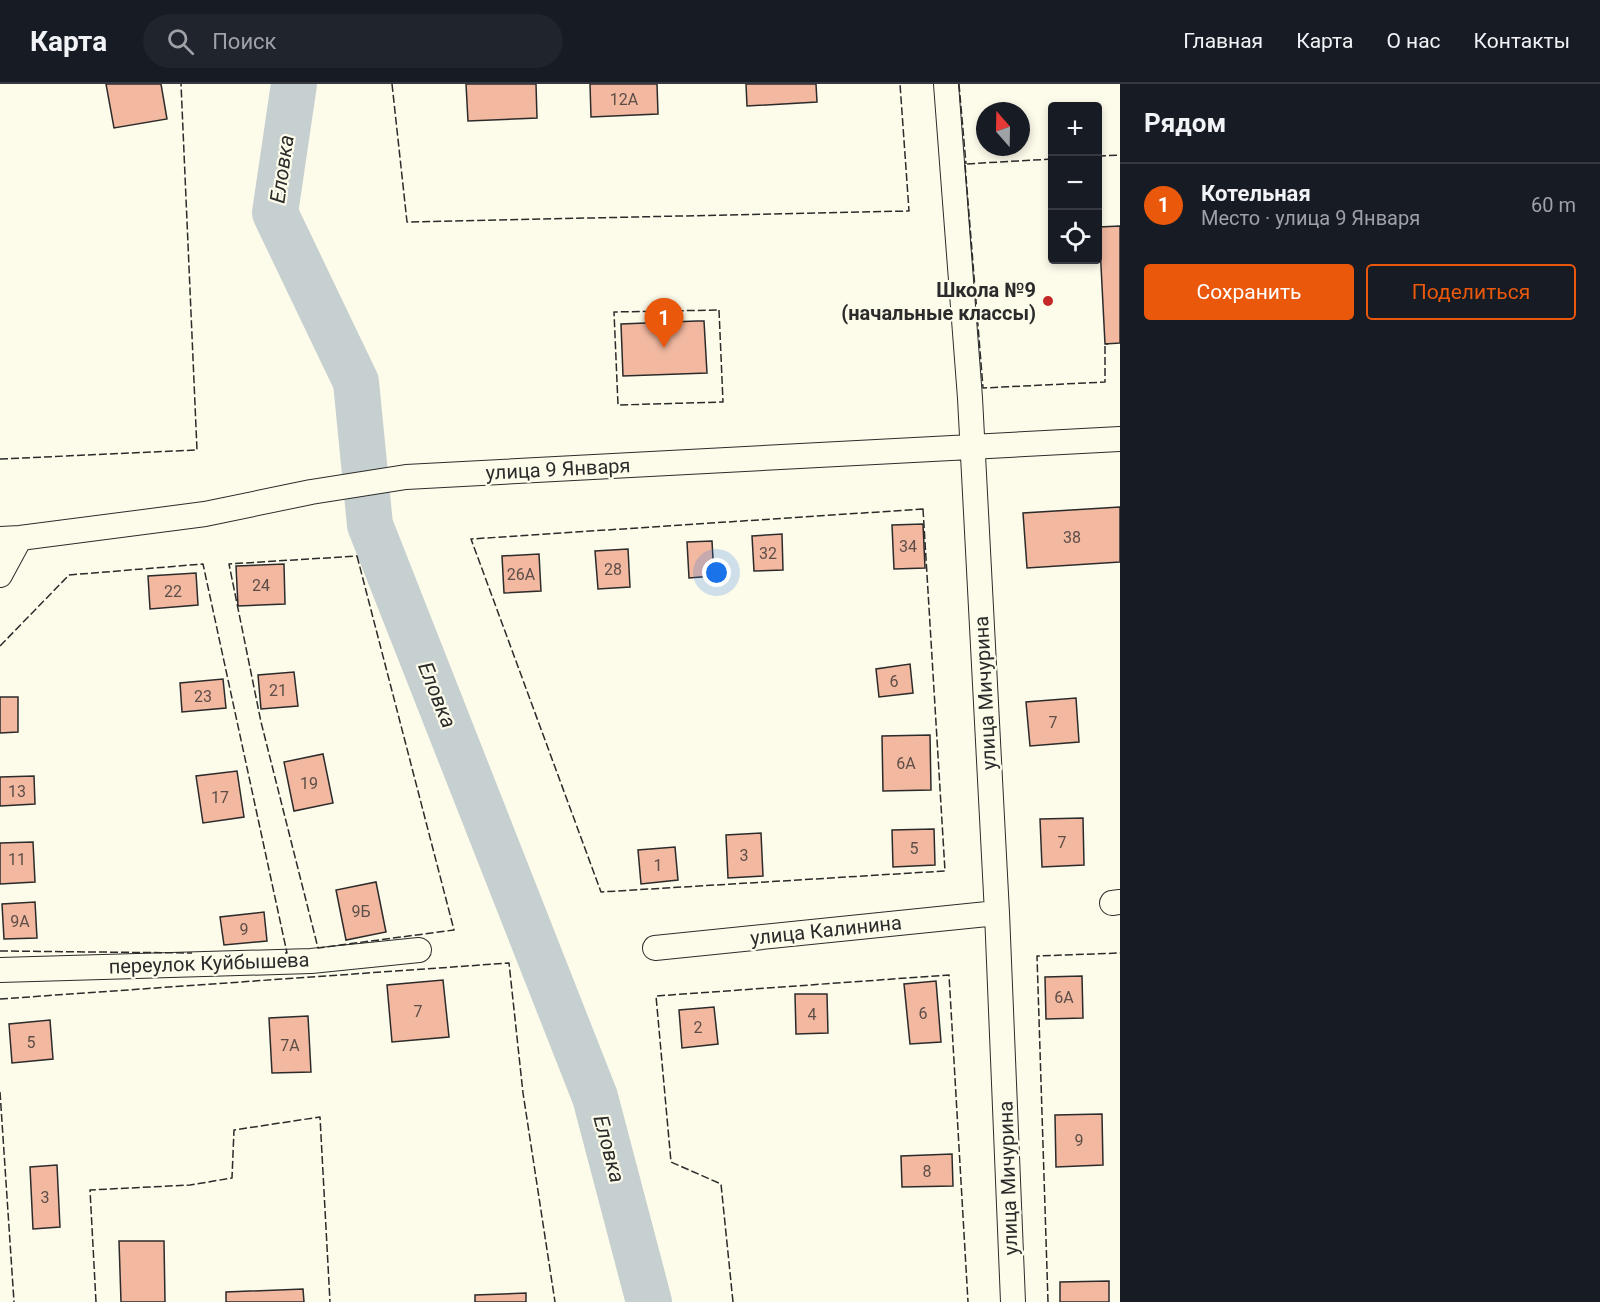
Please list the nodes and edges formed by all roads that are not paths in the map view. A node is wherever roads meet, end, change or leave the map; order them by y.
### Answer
1 (946, 84) edge
2 (1120, 439) edge
3 (972, 447) junction
4 (10, 539) edge
5 (0, 575) edge
6 (997, 913) junction
7 (655, 948) dead end
8 (418, 950) dead end
9 (0, 970) edge
10 (1012, 1302) edge

1 - 3 street, улица Мичурина
2 - 3 street, улица 9 Января
3 - 4 street, улица 9 Января
3 - 6 street, улица Мичурина
4 - 5 street
6 - 7 street, улица Калинина
6 - 10 street, улица Мичурина
8 - 9 street, переулок Куйбышева

